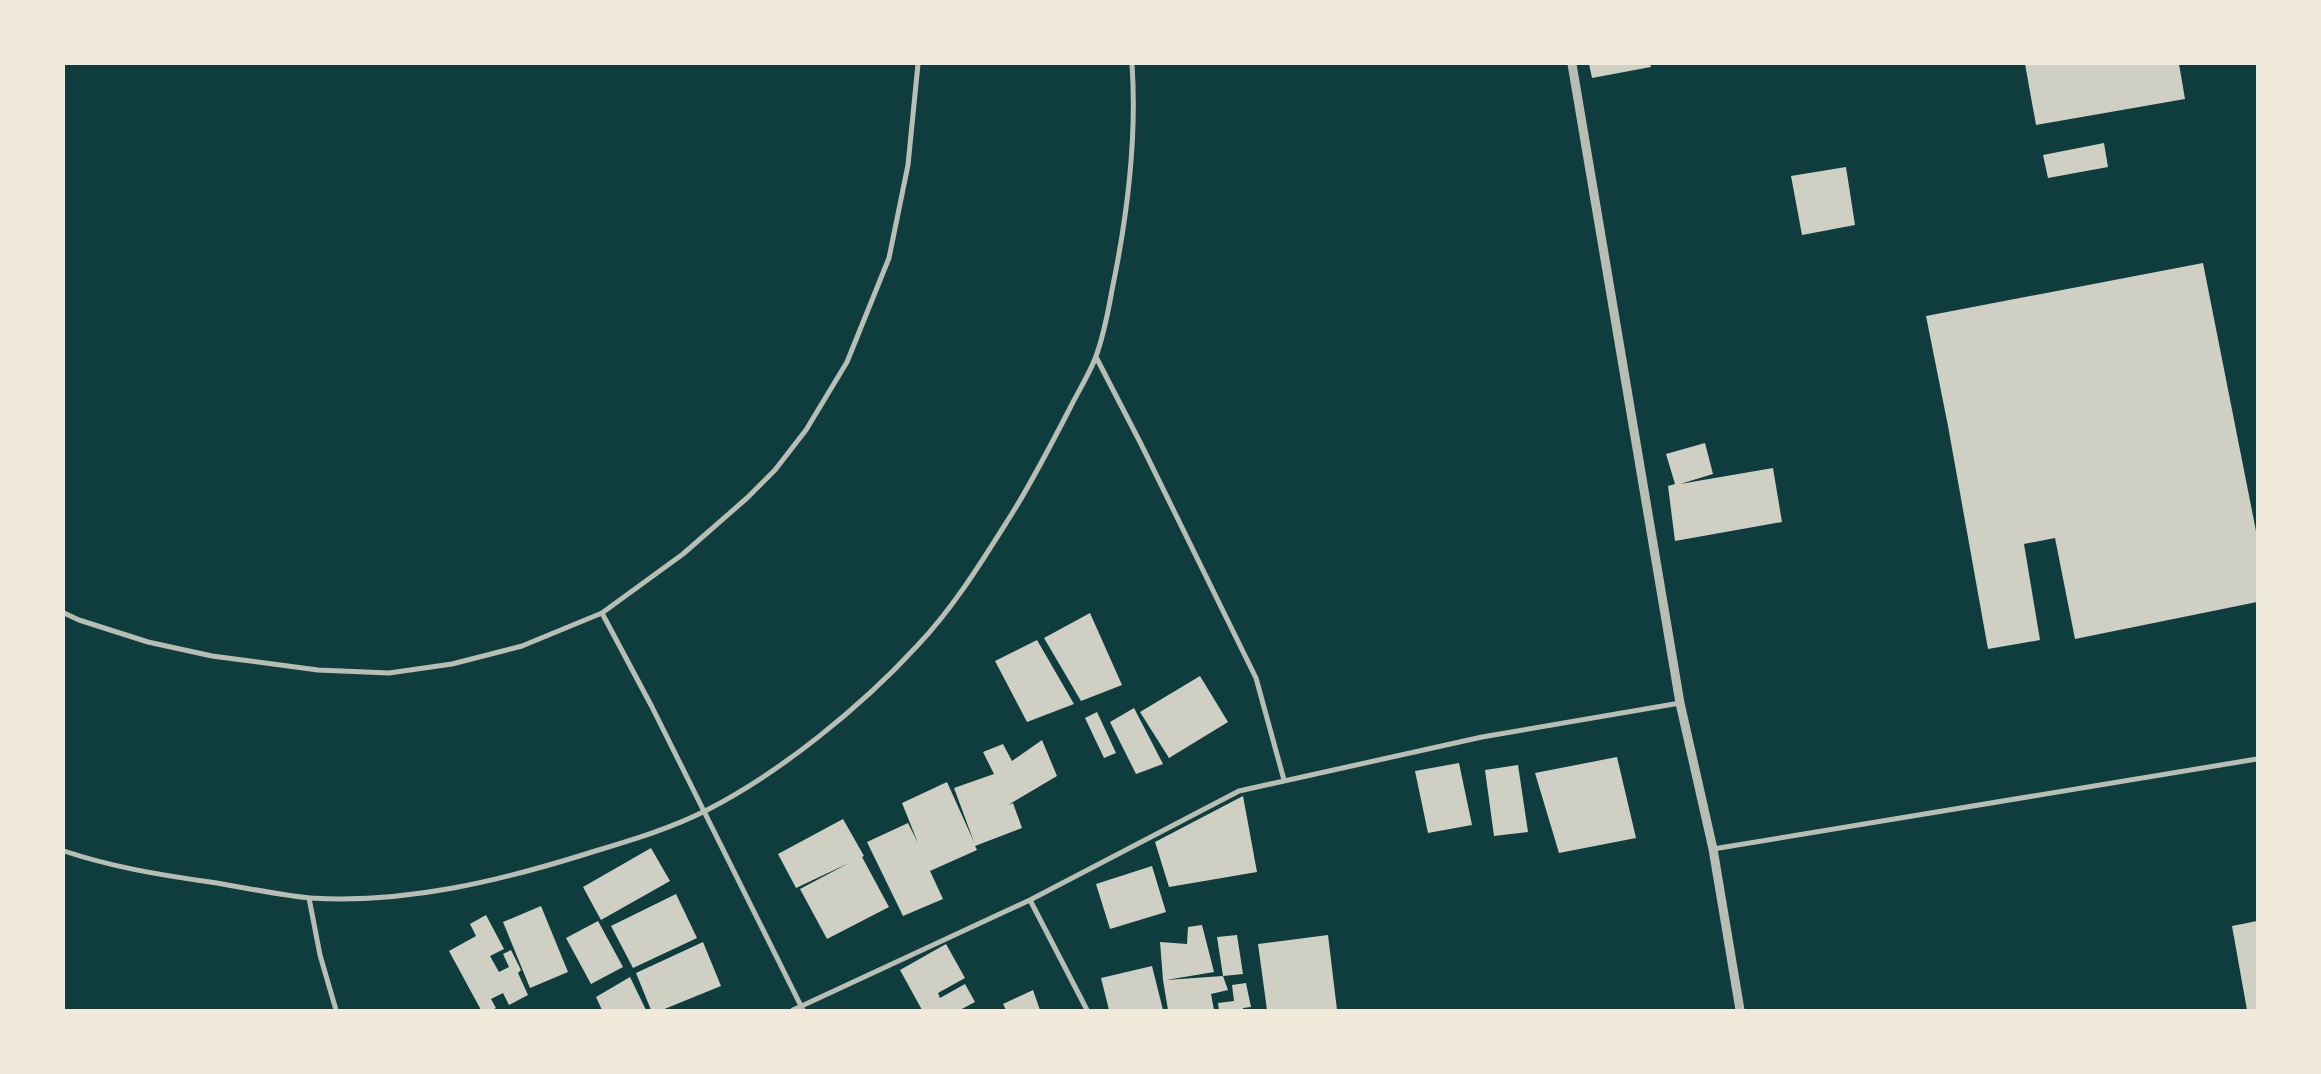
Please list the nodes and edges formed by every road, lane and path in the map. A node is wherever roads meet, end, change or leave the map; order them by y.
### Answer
1 (918, 64) edge
2 (1132, 64) edge
3 (1572, 64) edge
4 (1096, 357) junction
5 (64, 613) edge
6 (602, 613) junction
7 (1680, 703) junction
8 (2257, 759) edge
9 (1284, 780) junction
10 (705, 812) junction
11 (1712, 849) junction
12 (64, 851) edge
13 (309, 898) junction
14 (1030, 900) junction
15 (802, 1008) edge
16 (334, 1010) edge
17 (793, 1010) edge
18 (1087, 1010) edge
19 (1740, 1010) edge

1 - 6 street
2 - 4 street
3 - 7 street
4 - 9 street
4 - 10 street
5 - 6 street
6 - 10 street
7 - 9 street
7 - 11 street
8 - 11 street
9 - 14 street
10 - 13 street
10 - 15 street
11 - 19 street
12 - 13 street
13 - 16 street
14 - 15 street
14 - 18 street
15 - 17 street

